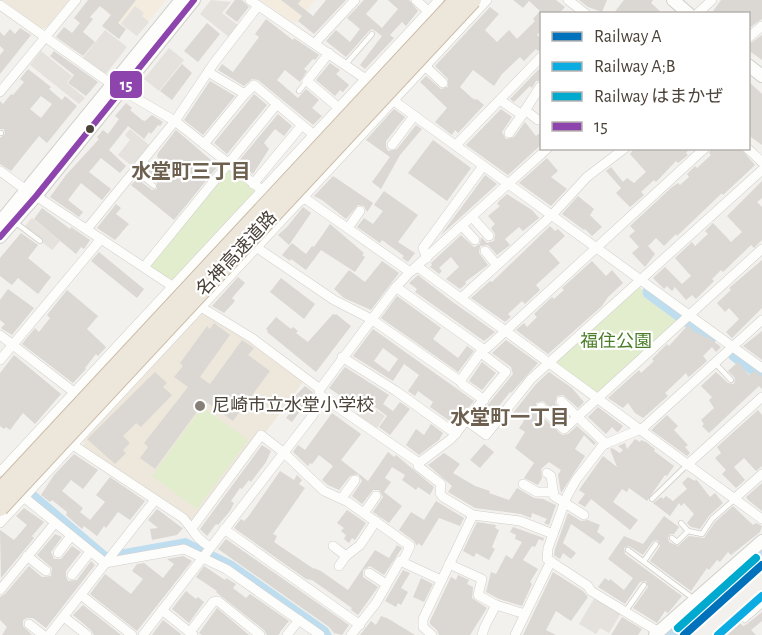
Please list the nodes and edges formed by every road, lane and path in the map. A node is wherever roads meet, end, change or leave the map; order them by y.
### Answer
1 (76, 0) edge
2 (181, 0) edge
3 (195, 0) edge
4 (355, 0) edge
5 (416, 0) edge
6 (439, 0) edge
7 (457, 0) edge
8 (473, 0) edge
9 (487, 0) edge
10 (568, 0) edge
11 (673, 0) edge
12 (712, 0) edge
13 (254, 3) edge
14 (1, 7) edge
15 (428, 11) junction
16 (583, 12) edge
17 (687, 12) edge
18 (699, 12) edge
19 (762, 26) edge
20 (372, 34) dead end
21 (454, 35) junction
22 (750, 36) edge
23 (45, 37) junction
24 (315, 43) junction
25 (329, 53) junction
26 (540, 58) edge
27 (346, 64) junction
28 (425, 66) junction
29 (750, 67) edge
30 (208, 72) junction
31 (762, 76) edge
32 (366, 78) junction
33 (307, 81) junction
34 (443, 83) dead end
35 (540, 87) edge
36 (117, 88) junction
37 (299, 91) dead end
38 (0, 92) edge
39 (245, 94) junction
40 (500, 100) junction
41 (393, 101) junction
42 (277, 104) junction
43 (339, 108) junction
44 (523, 113) junction
45 (414, 116) junction
46 (538, 120) dead end
47 (176, 121) junction
48 (302, 124) junction
49 (509, 133) dead end
50 (314, 135) junction
51 (204, 144) junction
52 (392, 145) dead end
53 (456, 146) junction
54 (546, 150) edge
55 (622, 150) edge
56 (703, 150) edge
57 (749, 150) edge
58 (762, 162) edge
59 (228, 164) junction
60 (483, 166) junction
61 (762, 170) edge
62 (0, 171) edge
63 (135, 171) junction
64 (274, 178) junction
65 (254, 184) junction
66 (509, 184) junction
67 (154, 186) dead end
68 (262, 190) junction
69 (31, 193) junction
70 (299, 202) junction
71 (360, 211) dead end
72 (472, 217) junction
73 (550, 217) junction
74 (14, 221) junction
75 (0, 222) edge
76 (231, 224) junction
77 (462, 226) junction
78 (348, 228) junction
79 (87, 229) junction
80 (489, 236) dead end
81 (0, 237) edge
82 (101, 239) junction
83 (475, 240) dead end
84 (40, 241) dead end
85 (256, 248) junction
86 (762, 249) edge
87 (594, 250) junction
88 (484, 252) dead end
89 (427, 258) junction
90 (497, 265) junction
91 (144, 267) junction
92 (410, 272) junction
93 (639, 282) junction
94 (173, 286) junction
95 (396, 287) junction
96 (461, 298) junction
97 (200, 308) junction
98 (686, 317) junction
99 (371, 319) junction
100 (762, 320) edge
101 (505, 330) junction
102 (0, 335) edge
103 (12, 345) junction
104 (730, 349) junction
105 (482, 351) junction
106 (342, 357) junction
107 (0, 360) edge
108 (550, 363) junction
109 (715, 363) junction
110 (762, 368) edge
111 (731, 380) dead end
112 (460, 381) junction
113 (320, 392) junction
114 (75, 393) junction
115 (762, 397) edge
116 (598, 398) junction
117 (484, 400) junction
118 (561, 401) dead end
119 (541, 407) dead end
120 (101, 416) junction
121 (578, 417) junction
122 (467, 421) junction
123 (640, 430) junction
124 (456, 434) junction
125 (606, 444) junction
126 (73, 445) junction
127 (283, 452) junction
128 (419, 463) junction
129 (687, 465) junction
130 (547, 473) dead end
131 (0, 474) edge
132 (762, 474) edge
133 (355, 480) dead end
134 (523, 484) dead end
135 (0, 491) edge
136 (552, 492) junction
137 (376, 496) dead end
138 (24, 497) junction
139 (342, 498) junction
140 (735, 498) junction
141 (652, 499) dead end
142 (155, 500) junction
143 (564, 503) junction
144 (0, 508) edge
145 (364, 513) junction
146 (473, 515) junction
147 (584, 515) dead end
148 (762, 519) edge
149 (376, 521) junction
150 (0, 523) edge
151 (55, 523) junction
152 (681, 523) dead end
153 (192, 528) junction
154 (224, 529) junction
155 (688, 531) junction
156 (553, 534) junction
157 (72, 536) junction
158 (672, 538) dead end
159 (762, 541) edge
160 (656, 544) dead end
161 (333, 546) dead end
162 (628, 549) dead end
163 (90, 552) junction
164 (206, 552) junction
165 (58, 553) dead end
166 (27, 556) junction
167 (346, 556) junction
168 (106, 561) junction
169 (403, 561) junction
170 (551, 561) junction
171 (644, 561) junction
172 (449, 564) junction
173 (339, 566) dead end
174 (46, 571) dead end
175 (369, 573) dead end
176 (72, 575) dead end
177 (441, 580) junction
178 (387, 584) junction
179 (644, 585) dead end
180 (0, 590) edge
181 (81, 595) junction
182 (694, 600) junction
183 (496, 605) junction
184 (762, 605) edge
185 (162, 610) junction
186 (625, 612) junction
187 (525, 614) junction
188 (64, 617) junction
189 (299, 620) junction
190 (745, 620) dead end
191 (29, 624) dead end
192 (360, 625) junction
193 (657, 633) edge
194 (192, 634) edge
195 (43, 635) edge
196 (49, 635) edge
197 (87, 635) edge
198 (132, 635) edge
199 (143, 635) edge
200 (260, 635) edge
201 (286, 635) edge
202 (320, 635) edge
203 (351, 635) edge
204 (432, 635) edge
205 (482, 635) edge
206 (515, 635) edge

1 - 23 street
2 - 36 street
3 - 36 street
4 - 24 street
5 - 15 street
6 - 15 street
7 - 135 highway, 名神高速道路, bridge
8 - 144 highway, 名神高速道路, bridge
9 - 21 street
10 - 16 street
11 - 17 street
12 - 18 street
13 - 24 street
13 - 30 street
14 - 23 street
15 - 21 street
15 - 32 street
19 - 22 street
20 - 27 lane
21 - 28 street
23 - 36 street
23 - 38 street
24 - 25 street
25 - 27 street
25 - 33 street
26 - 40 street
27 - 32 street
28 - 34 street
28 - 41 street
29 - 31 street
30 - 39 street
30 - 47 street
32 - 41 street
32 - 43 street
33 - 37 lane
33 - 43 street
35 - 44 street
36 - 47 street
36 - 69 street
39 - 42 street
39 - 51 street
40 - 44 street
40 - 53 street
41 - 45 street
41 - 70 street
42 - 48 street
42 - 59 street
43 - 50 street
44 - 46 street
44 - 49 street
45 - 52 street
45 - 53 street
47 - 51 street
47 - 63 street
48 - 50 street
48 - 65 street
50 - 64 street
51 - 59 street
53 - 60 street
54 - 66 street
55 - 73 street
56 - 87 street
57 - 58 street
59 - 65 street
59 - 91 street
60 - 66 street
60 - 89 street
61 - 93 street
62 - 69 street
63 - 67 lane
63 - 79 street
64 - 68 street
64 - 70 street
65 - 68 street
66 - 72 street
66 - 73 street
68 - 76 street
69 - 74 street
69 - 75 street
69 - 79 street
70 - 78 street
70 - 85 street
71 - 78 street
72 - 77 street
72 - 80 street
73 - 87 street
73 - 90 street
74 - 81 street
74 - 84 lane
76 - 85 street
76 - 94 street
77 - 83 street
77 - 89 street
78 - 92 street
79 - 82 street
82 - 91 street
82 - 103 street
85 - 97 street
85 - 99 street
86 - 98 street
87 - 93 street
87 - 101 street
88 - 90 street
89 - 92 street
90 - 96 street
91 - 94 street
92 - 95 street
92 - 96 street
93 - 98 street
93 - 108 street
94 - 97 street
94 - 114 street
95 - 99 street
95 - 105 street
96 - 101 street
97 - 113 street
97 - 120 street
98 - 104 street
98 - 116 street
99 - 106 street
99 - 112 street
100 - 104 street
101 - 105 street
101 - 108 street
102 - 103 street
103 - 107 street
103 - 114 street
104 - 109 street
104 - 110 street
105 - 112 street
105 - 117 street
106 - 113 street
106 - 124 street
108 - 116 street
108 - 122 street
109 - 111 lane
109 - 123 street
112 - 117 street
113 - 127 street
113 - 128 street
114 - 120 street
114 - 131 street
115 - 129 street
116 - 121 street
116 - 123 street
117 - 122 street
118 - 121 street
119 - 121 street
120 - 126 street
121 - 125 street
122 - 124 street
123 - 125 street
123 - 129 street
124 - 128 street
125 - 143 street
126 - 138 street
126 - 142 street
127 - 139 street
127 - 153 street
127 - 154 street
128 - 146 street
129 - 140 street
129 - 141 lane
130 - 136 street
131 - 138 street
132 - 140 street
133 - 139 street
134 - 136 street
136 - 143 street
137 - 145 street
138 - 150 street
138 - 151 street
139 - 145 street
140 - 148 street
140 - 155 lane
142 - 153 street
142 - 168 street
143 - 147 street
143 - 156 street
145 - 149 street
146 - 156 street
146 - 172 street
149 - 167 street
149 - 169 street
151 - 157 street
151 - 166 street
152 - 155 lane
153 - 164 street
154 - 164 street
154 - 192 street
155 - 158 lane
156 - 170 street
157 - 163 street
157 - 165 street
159 - 182 street
160 - 171 lane
161 - 167 street
162 - 171 lane
163 - 168 street
163 - 176 street
164 - 168 street
164 - 185 street
164 - 189 street
166 - 174 street
166 - 180 street
167 - 173 street
168 - 181 street
169 - 177 street
169 - 178 street
170 - 186 street
170 - 187 street
171 - 182 lane
172 - 177 street
172 - 183 street
175 - 178 street
177 - 204 street
178 - 192 street
179 - 186 lane
181 - 188 street
181 - 198 street
182 - 193 street
183 - 187 street
183 - 205 street
184 - 190 lane
185 - 194 street
185 - 199 street
186 - 193 street
187 - 206 street
188 - 196 street
188 - 197 street
189 - 201 street
189 - 202 street
191 - 195 street
192 - 203 street
194 - 200 street

